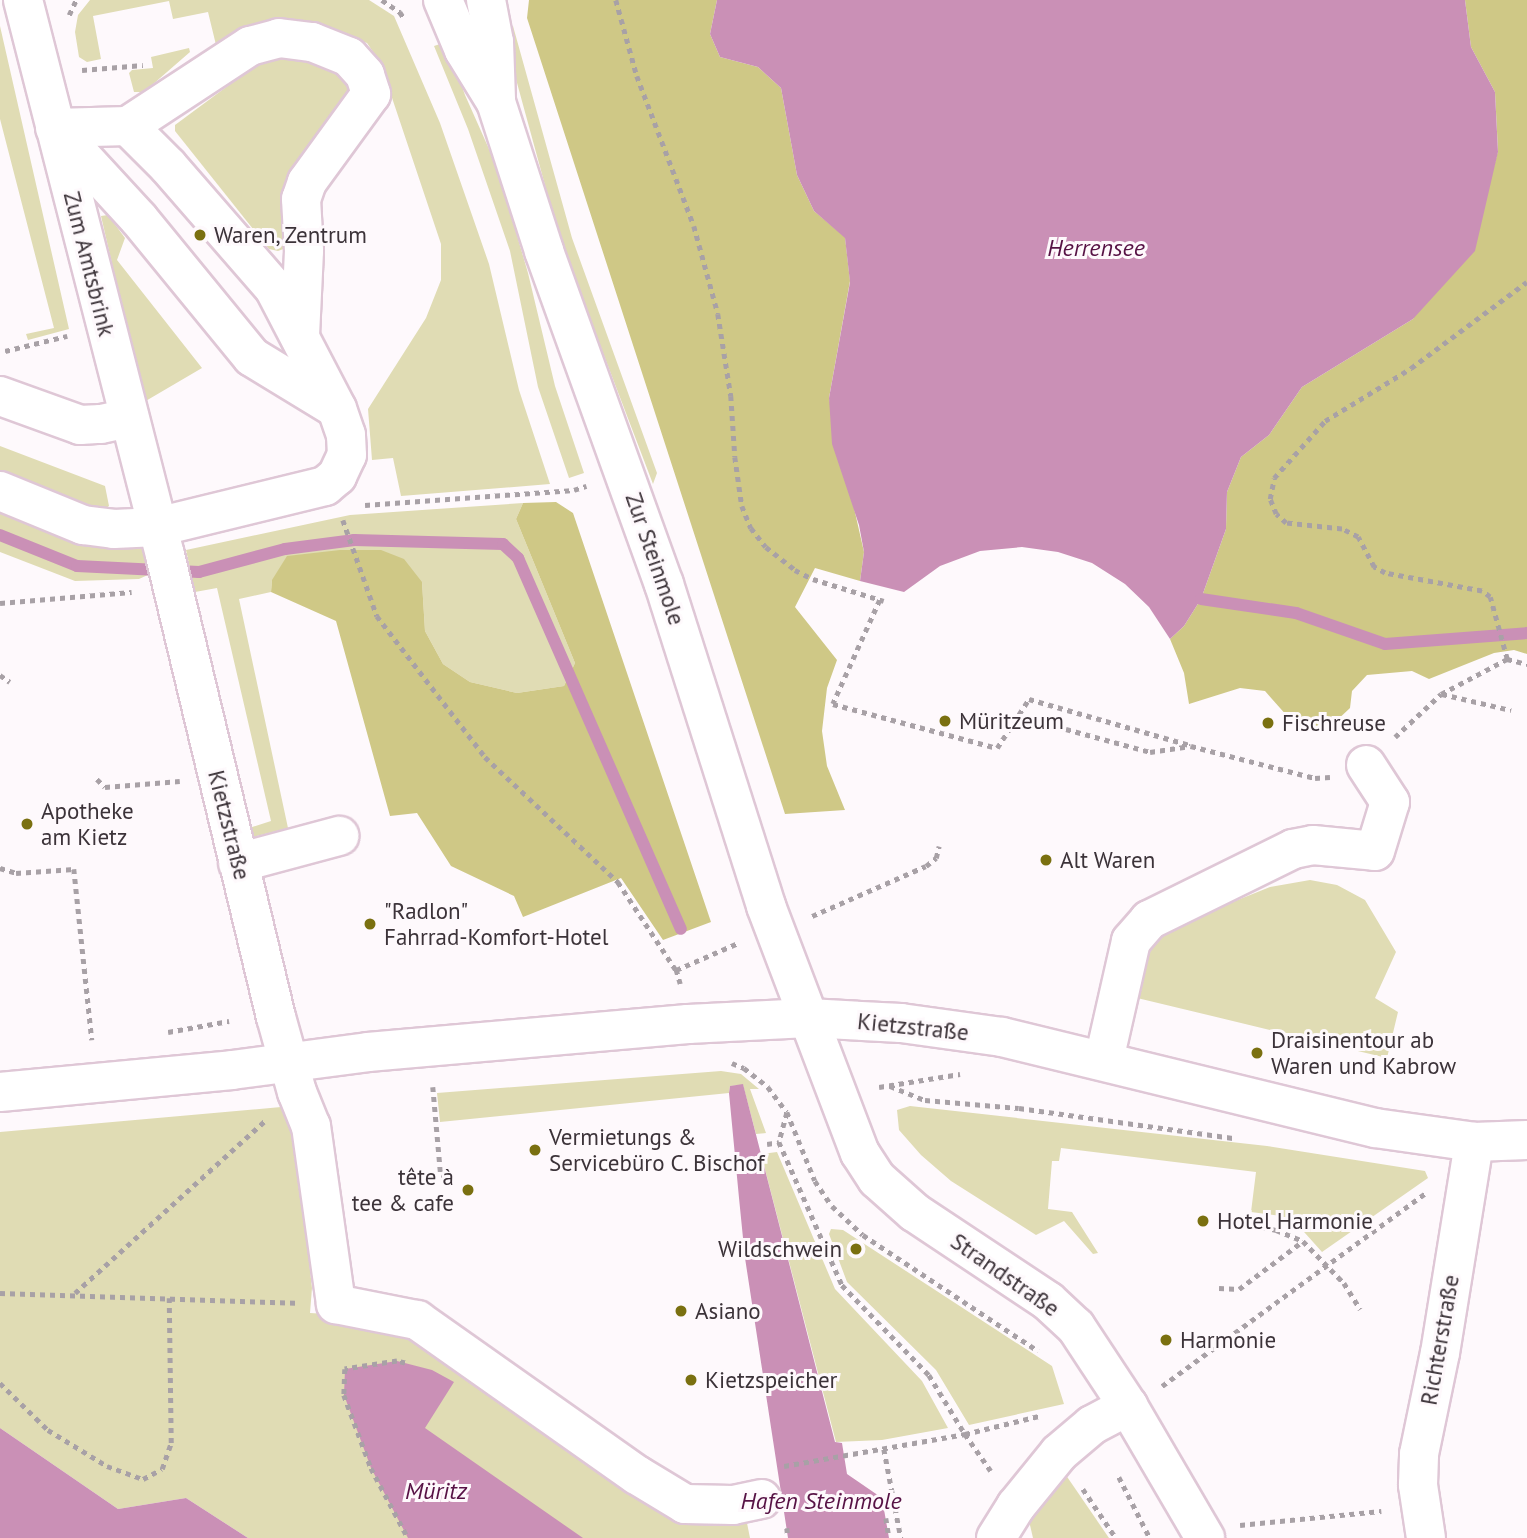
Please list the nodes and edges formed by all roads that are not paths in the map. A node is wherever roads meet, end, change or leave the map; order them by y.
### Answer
1 (23, 0) edge
2 (443, 0) edge
3 (486, 0) edge
4 (496, 102) junction
5 (128, 126) junction
6 (55, 128) junction
7 (300, 339) junction
8 (0, 396) edge
9 (337, 409) junction
10 (129, 418) junction
11 (0, 491) edge
12 (164, 556) junction
13 (1366, 765) road end
14 (339, 836) dead end
15 (238, 863) junction
16 (808, 1018) junction
17 (1104, 1060) junction
18 (293, 1077) junction
19 (0, 1092) edge
20 (1527, 1140) edge
21 (1471, 1157) junction
22 (1128, 1406) junction
23 (761, 1499) dead end
24 (1423, 1523) edge
25 (1203, 1534) edge
26 (996, 1538) edge

1 - 6 street, Zum Amtsbrink
2 - 4 street, Zur Steinmole
3 - 4 street, Zur Steinmole
4 - 16 street, Zur Steinmole
5 - 6 street
5 - 7 street
5 - 7 street
6 - 9 street
6 - 10 street, Zum Amtsbrink
7 - 9 street
8 - 10 street
9 - 12 street
10 - 12 street, Zum Amtsbrink
11 - 12 street
12 - 15 street, Kietzstraße
13 - 17 street
14 - 15 street
15 - 18 street, Kietzstraße
16 - 17 street, Kietzstraße
16 - 18 street, Kietzstraße
16 - 22 street, Strandstraße
17 - 21 street, Kietzstraße
18 - 19 street, Kietzstraße
18 - 23 street
20 - 21 street, Kietzstraße
21 - 24 street, Richterstraße
22 - 25 street, Strandstraße
22 - 26 street

